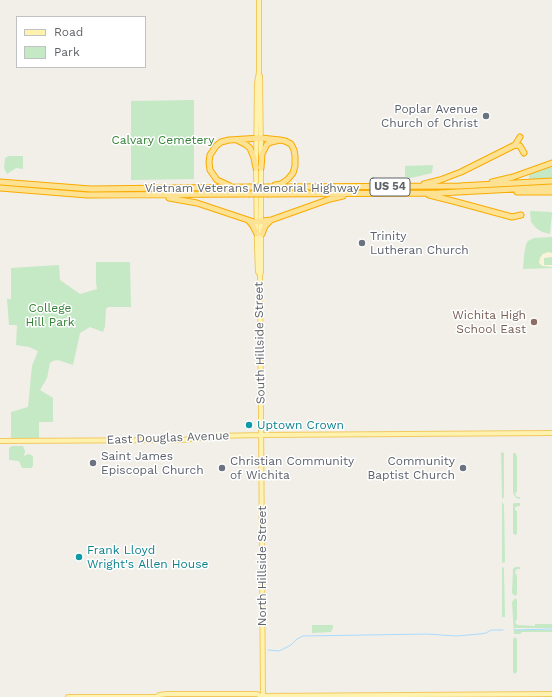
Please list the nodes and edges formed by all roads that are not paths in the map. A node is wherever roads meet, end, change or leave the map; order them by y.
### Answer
1 (259, 0) edge
2 (520, 137) dead end
3 (259, 138) junction
4 (232, 139) junction
5 (280, 140) junction
6 (515, 145) junction
7 (524, 153) dead end
8 (552, 162) edge
9 (259, 168) junction
10 (552, 181) edge
11 (0, 182) edge
12 (459, 186) junction
13 (237, 187) junction
14 (269, 187) junction
15 (401, 187) junction
16 (552, 187) edge
17 (0, 188) edge
18 (512, 188) junction
19 (530, 188) junction
20 (552, 192) edge
21 (410, 193) junction
22 (365, 194) junction
23 (146, 195) junction
24 (520, 215) dead end
25 (271, 220) junction
26 (248, 221) junction
27 (259, 221) junction
28 (259, 234) junction
29 (552, 433) edge
30 (261, 435) junction
31 (0, 441) edge
32 (186, 694) junction
33 (552, 694) edge
34 (262, 696) edge
35 (68, 697) edge
36 (157, 697) edge
37 (163, 697) edge

1 - 3 main road, South Hillside Street
2 - 6 highway
3 - 4 highway
3 - 5 highway
3 - 9 main road, South Hillside Street
4 - 9 highway
4 - 13 highway
5 - 9 highway
5 - 14 highway
6 - 7 highway
6 - 15 highway
8 - 12 highway
9 - 27 main road, South Hillside Street
10 - 19 highway, Vietnam Veterans Memorial Highway / US 54
11 - 13 highway, Vietnam Veterans Memorial Highway / US 54
12 - 15 highway, Vietnam Veterans Memorial Highway / US 54
12 - 18 highway, Vietnam Veterans Memorial Highway / US 54
13 - 14 highway, Vietnam Veterans Memorial Highway / US 54, bridge
14 - 15 highway, Vietnam Veterans Memorial Highway / US 54
16 - 19 highway, Vietnam Veterans Memorial Highway / US 54
17 - 23 highway, Vietnam Veterans Memorial Highway / US 54
18 - 19 highway
18 - 19 highway, Vietnam Veterans Memorial Highway / US 54
18 - 21 highway, Vietnam Veterans Memorial Highway / US 54
19 - 20 highway
21 - 22 highway, Vietnam Veterans Memorial Highway / US 54
21 - 24 highway
22 - 23 highway, Vietnam Veterans Memorial Highway / US 54, bridge
22 - 25 highway
23 - 26 highway
25 - 27 highway
25 - 28 highway
26 - 27 highway
26 - 28 highway
27 - 28 main road, South Hillside Street
28 - 30 main road, South Hillside Street
29 - 30 main road, East Douglas Avenue
30 - 31 main road, East Douglas Avenue
30 - 34 main road, North Hillside Street
32 - 34 main road
32 - 36 main road
32 - 37 main road
33 - 34 main road
35 - 36 main road

